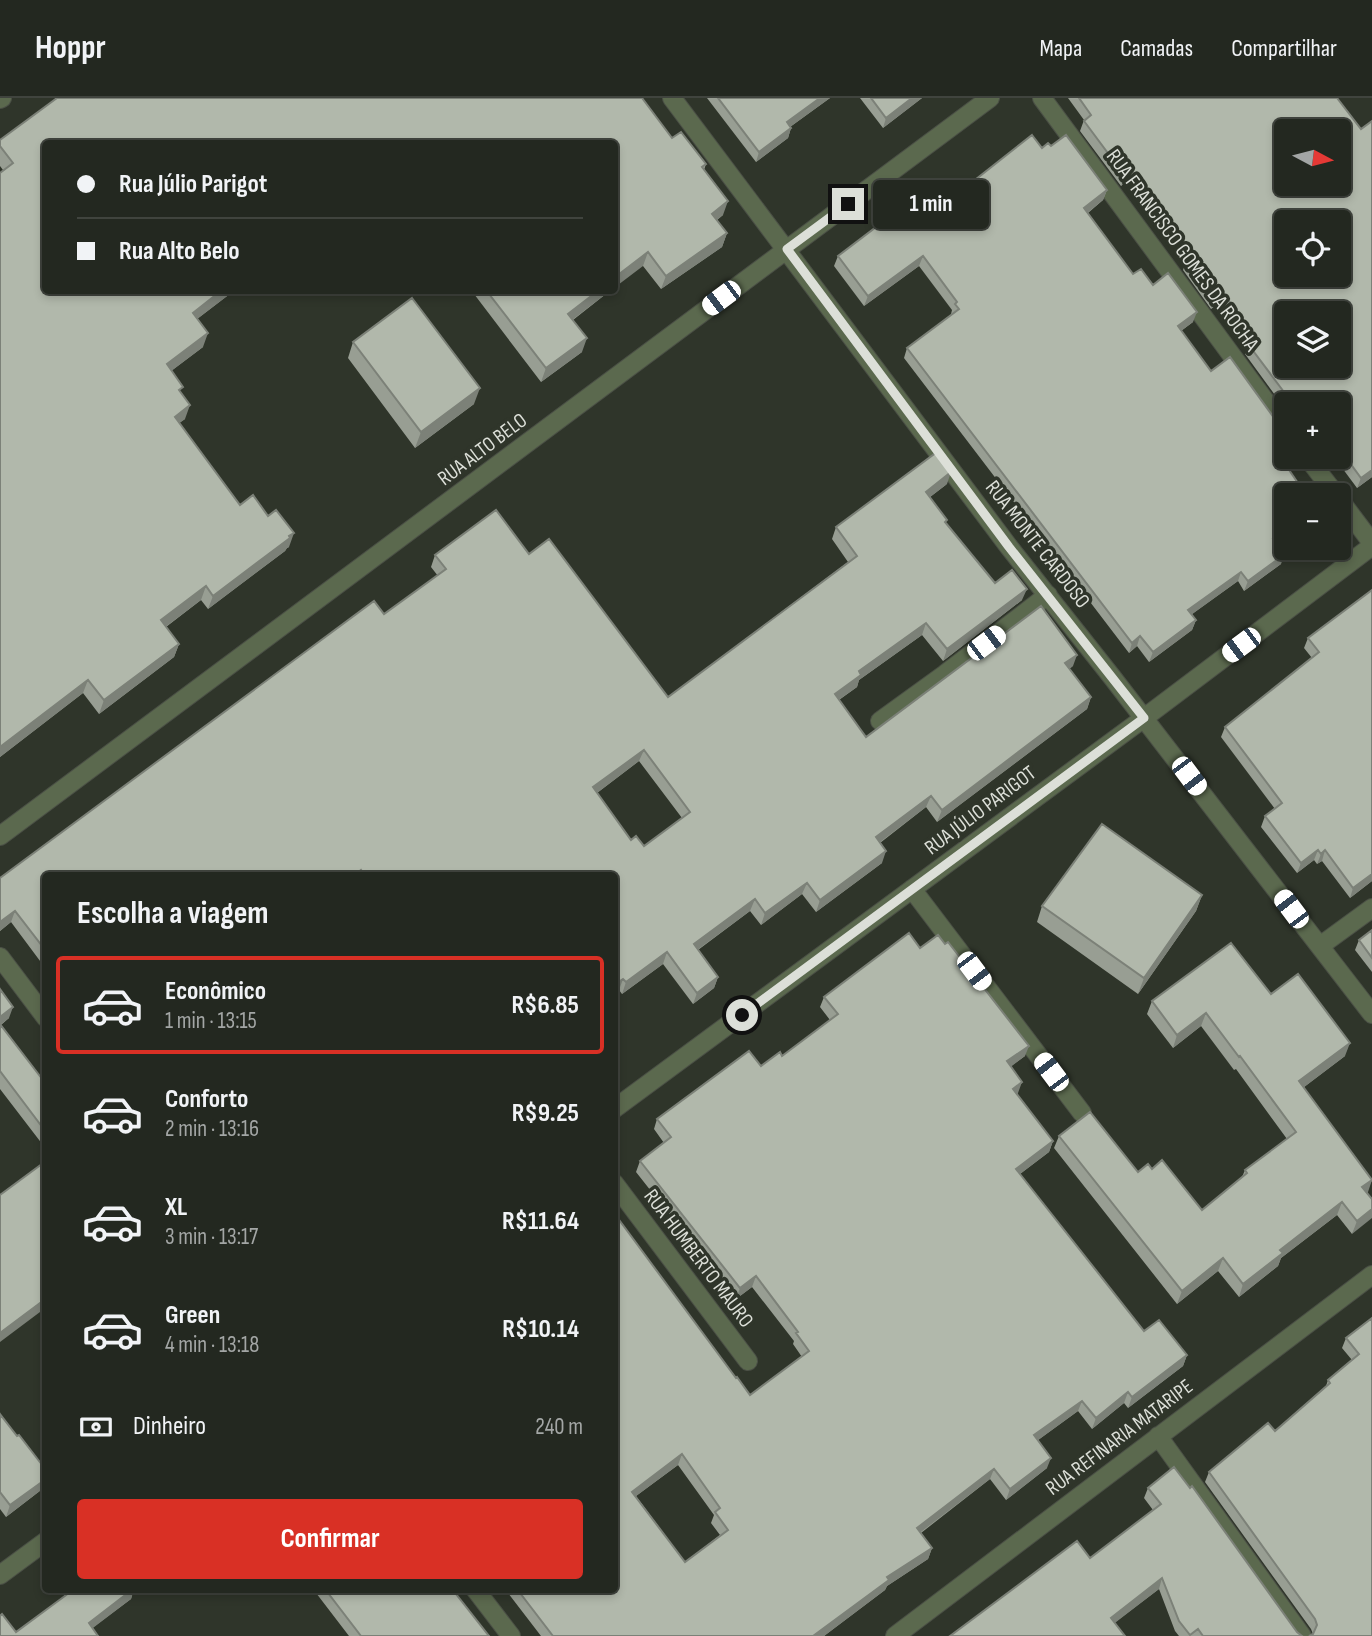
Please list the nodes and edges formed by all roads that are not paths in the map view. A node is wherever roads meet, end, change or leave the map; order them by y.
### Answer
1 (672, 98) edge
2 (990, 98) edge
3 (1042, 98) edge
4 (787, 249) junction
5 (1274, 413) edge
6 (1351, 516) edge
7 (1372, 545) edge
8 (1048, 595) junction
9 (1144, 718) junction
10 (880, 721) dead end
11 (0, 835) edge
12 (912, 889) junction
13 (1372, 908) edge
14 (1320, 946) junction
15 (0, 957) edge
16 (42, 1013) edge
17 (1372, 1014) edge
18 (618, 1107) edge
19 (1082, 1113) dead end
20 (618, 1188) edge
21 (1372, 1275) edge
22 (748, 1361) dead end
23 (1158, 1436) junction
24 (42, 1544) edge
25 (0, 1575) edge
26 (478, 1593) edge
27 (511, 1636) edge
28 (895, 1636) edge
29 (1302, 1636) edge

1 - 4 street, RUA MONTE CARDOSO
2 - 4 street, RUA ALTO BELO
3 - 5 street, RUA FRANCISCO GOMES DA ROCHA
4 - 8 street, RUA MONTE CARDOSO
4 - 11 street, RUA ALTO BELO
6 - 7 street
7 - 9 street, RUA JÚLIO PARIGOT
8 - 9 street, RUA MONTE CARDOSO
8 - 10 street
9 - 12 street, RUA JÚLIO PARIGOT
9 - 14 street, RUA MONTE CARDOSO
12 - 18 street, RUA JÚLIO PARIGOT
12 - 19 street
13 - 14 street
14 - 17 street, RUA MONTE CARDOSO
15 - 16 street
20 - 22 street, RUA HUMBERTO MAURO
21 - 23 street, RUA REFINARIA MATARIPE
23 - 28 street, RUA REFINARIA MATARIPE
23 - 29 street
24 - 25 street
26 - 27 street

